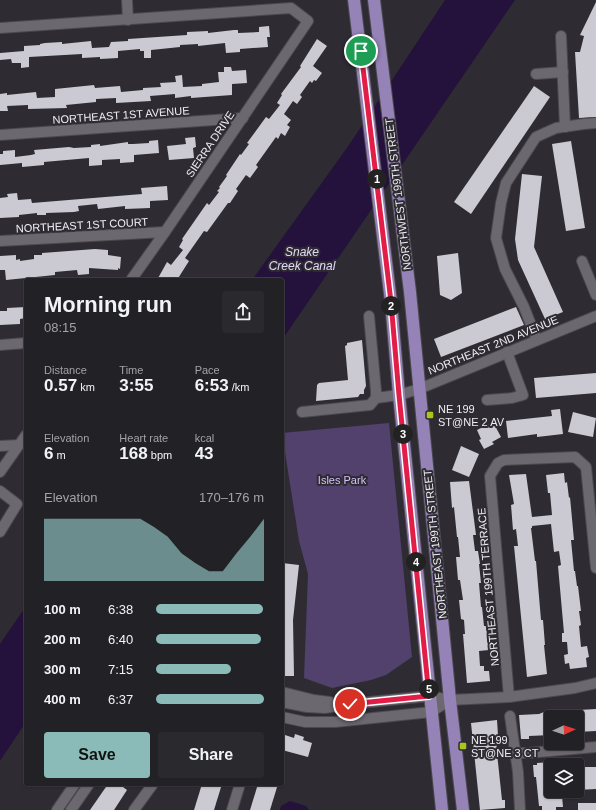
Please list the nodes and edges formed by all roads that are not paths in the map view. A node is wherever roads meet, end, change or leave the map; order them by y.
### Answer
1 (127, 0) edge
2 (354, 0) edge
3 (374, 0) edge
4 (128, 20) junction
5 (0, 28) edge
6 (561, 36) dead end
7 (563, 72) junction
8 (536, 74) dead end
9 (243, 118) junction
10 (596, 123) edge
11 (565, 127) junction
12 (0, 135) edge
13 (165, 232) junction
14 (0, 241) edge
15 (582, 261) dead end
16 (132, 278) edge
17 (596, 295) edge
18 (369, 316) dead end
19 (596, 316) edge
20 (537, 340) junction
21 (24, 343) edge
22 (0, 345) edge
23 (507, 352) junction
24 (419, 389) junction
25 (399, 395) junction
26 (376, 398) junction
27 (486, 400) dead end
28 (302, 412) dead end
29 (24, 437) edge
30 (19, 445) junction
31 (0, 446) edge
32 (0, 472) edge
33 (0, 491) edge
34 (0, 532) edge
35 (596, 568) edge
36 (596, 683) edge
37 (284, 692) edge
38 (429, 696) junction
39 (509, 697) junction
40 (450, 700) junction
41 (284, 702) edge
42 (350, 704) junction
43 (307, 708) junction
44 (431, 712) junction
45 (510, 716) dead end
46 (284, 717) edge
47 (306, 722) junction
48 (596, 747) edge
49 (516, 752) junction
50 (74, 786) edge
51 (87, 786) edge
52 (152, 786) edge
53 (239, 786) edge
54 (57, 810) edge
55 (71, 810) edge
56 (134, 810) edge
57 (232, 810) edge
58 (442, 810) edge
59 (463, 810) edge
60 (520, 810) edge

1 - 4 street
2 - 25 main road, NORTHWEST 199TH STREET
3 - 24 main road, NORTHWEST 199TH STREET
4 - 5 street
4 - 9 street, SIERRA DRIVE
6 - 7 street
7 - 8 street
7 - 11 street
9 - 12 street, NORTHEAST 1ST AVENUE
9 - 13 street, SIERRA DRIVE
10 - 11 street
11 - 20 street
13 - 14 street, NORTHEAST 1ST COURT
13 - 16 street, SIERRA DRIVE
15 - 17 street
18 - 26 street
19 - 20 street, NORTHEAST 2ND AVENUE
20 - 23 street, NORTHEAST 2ND AVENUE
21 - 22 street
23 - 24 street, NORTHEAST 2ND AVENUE
23 - 27 street
24 - 25 street, NORTHEAST 2ND AVENUE
24 - 40 main road, NORTHEAST 199TH STREET
25 - 26 street, NORTHEAST 2ND AVENUE
25 - 38 main road, NORTHEAST 199TH STREET
26 - 28 street, NORTHEAST 2ND AVENUE
29 - 30 street
30 - 31 street
30 - 32 street
33 - 34 street
35 - 39 street, NORTHEAST 199TH TERRACE
36 - 39 street
37 - 42 street
38 - 40 street
38 - 42 street
38 - 44 main road, NORTHEAST 199TH STREET
39 - 40 street
40 - 44 street
40 - 59 main road, NORTHEAST 199TH STREET
41 - 43 street
42 - 43 street
43 - 47 street
44 - 47 street
44 - 58 main road, NORTHEAST 199TH STREET
45 - 49 street
46 - 47 street
48 - 49 street
49 - 60 street
50 - 54 street
51 - 55 street
52 - 56 street
53 - 57 street

